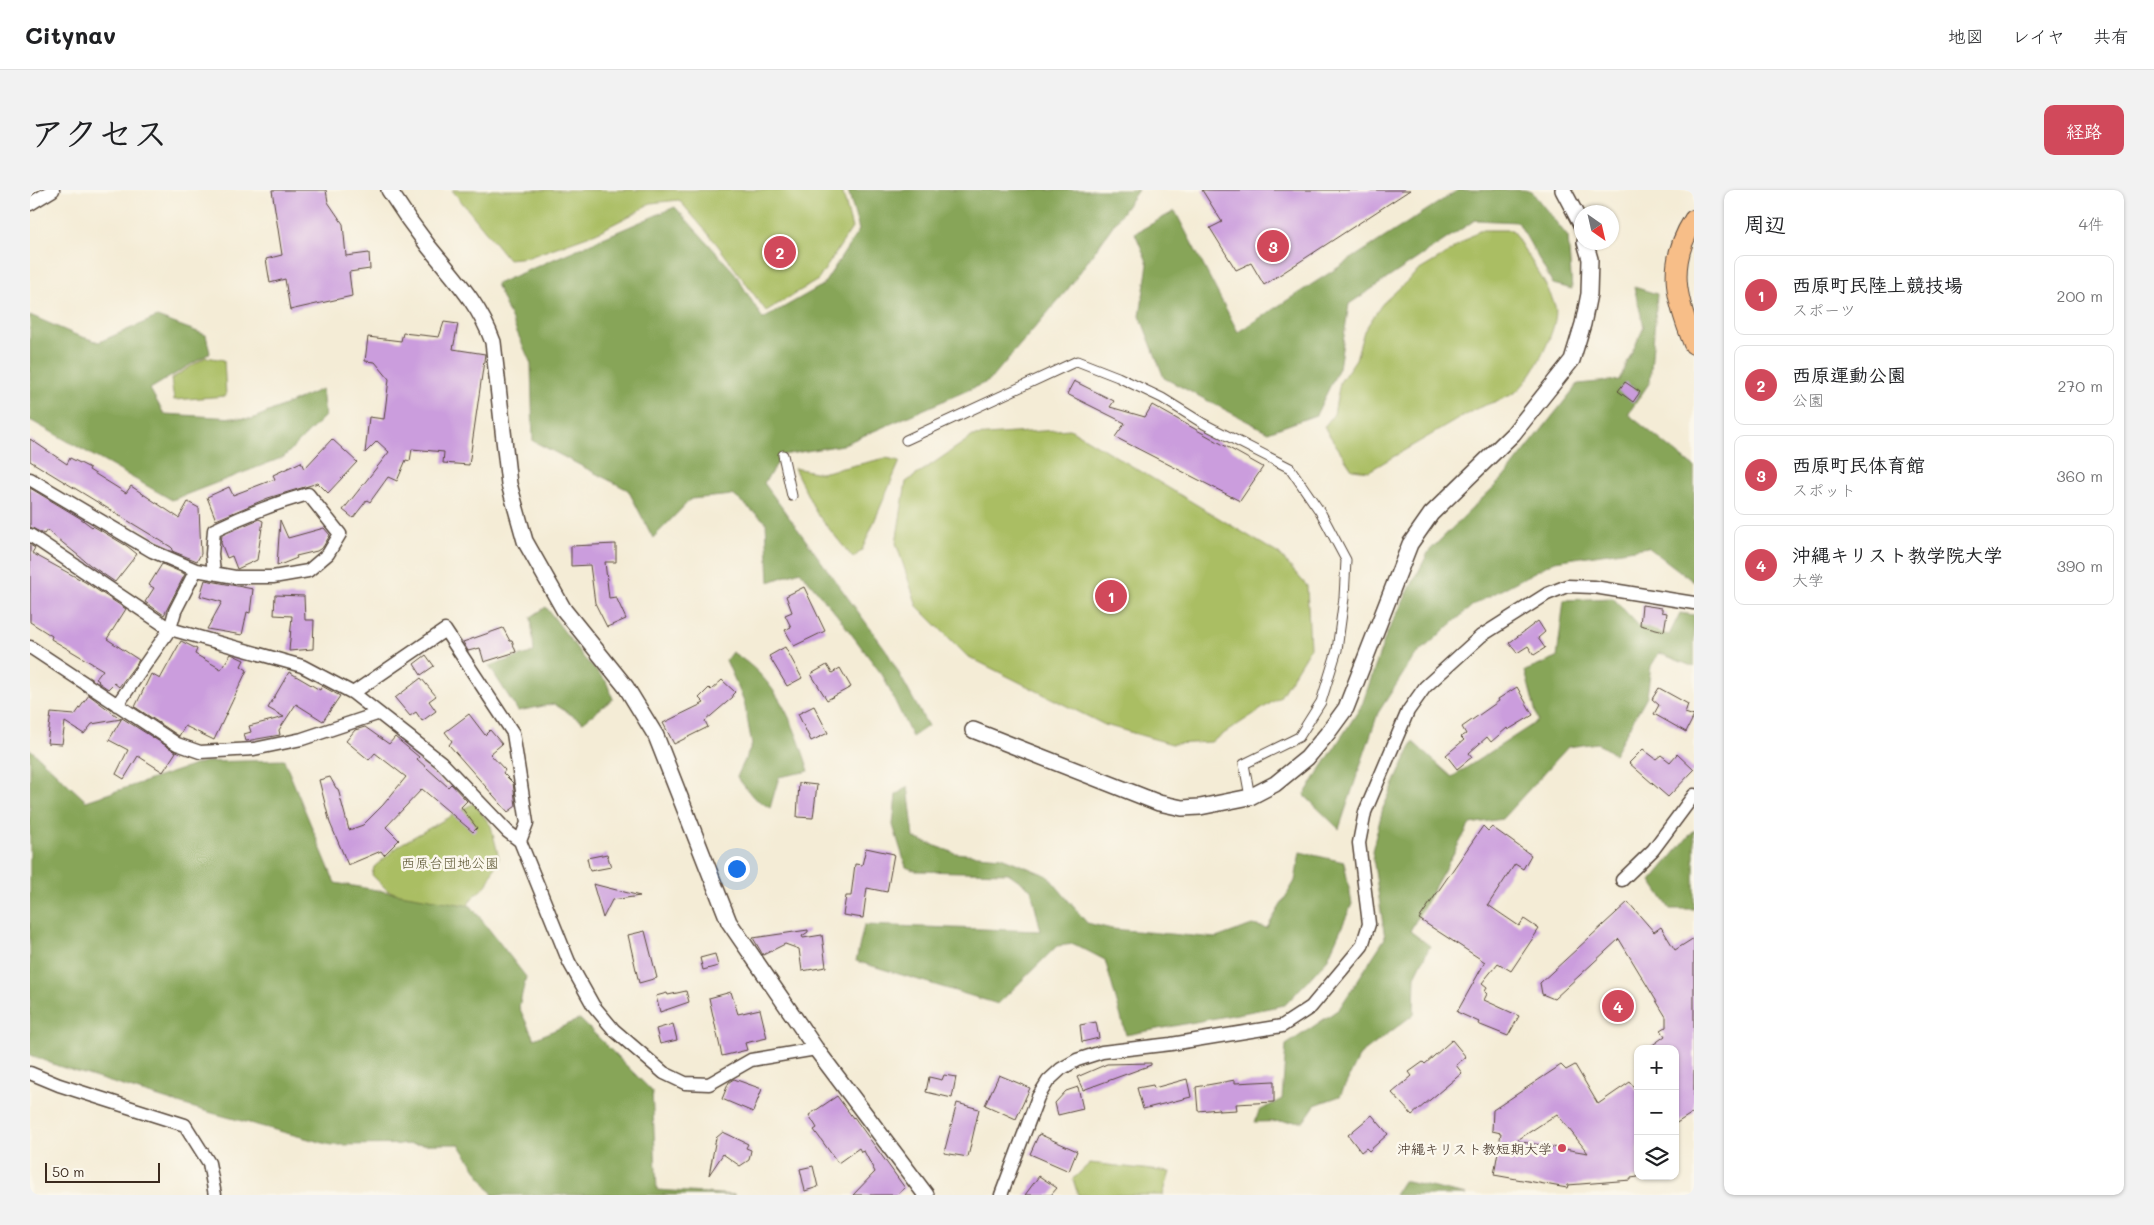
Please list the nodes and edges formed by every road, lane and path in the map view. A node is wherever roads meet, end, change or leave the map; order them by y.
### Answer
1 (389, 190) edge
2 (1564, 190) edge
3 (51, 191) edge
4 (30, 204) edge
5 (1574, 210) edge
6 (1694, 220) edge
7 (1588, 250) edge
8 (1694, 344) edge
9 (906, 440) dead end
10 (783, 455) dead end
11 (30, 479) edge
12 (792, 496) dead end
13 (30, 535) edge
14 (196, 570) junction
15 (214, 573) junction
16 (1694, 603) edge
17 (170, 629) junction
18 (30, 648) edge
19 (353, 693) junction
20 (117, 705) junction
21 (378, 714) junction
22 (973, 730) dead end
23 (1694, 795) edge
24 (1250, 797) junction
25 (520, 841) junction
26 (1622, 880) dead end
27 (816, 1049) junction
28 (30, 1073) edge
29 (215, 1195) edge
30 (926, 1195) edge
31 (1001, 1195) edge

1 - 27 street
2 - 5 street
3 - 4 street
6 - 8 main road
7 - 24 street
9 - 24 street
10 - 12 street
11 - 14 street
13 - 17 street
14 - 15 street
14 - 17 street
15 - 15 street
16 - 31 street
17 - 19 street
17 - 20 street
18 - 20 street
19 - 21 street
19 - 25 street
20 - 21 street
21 - 25 street
22 - 24 street
23 - 26 street
25 - 27 street
27 - 30 street
28 - 29 street

